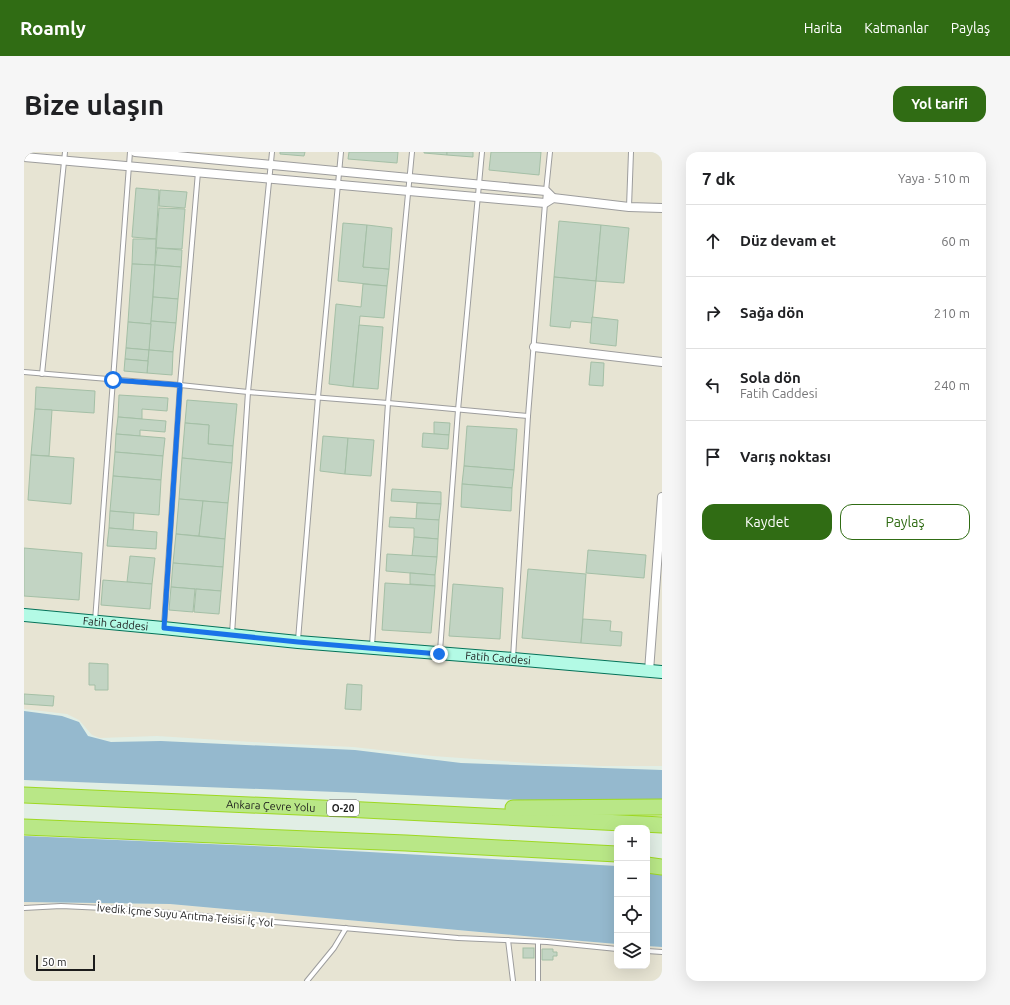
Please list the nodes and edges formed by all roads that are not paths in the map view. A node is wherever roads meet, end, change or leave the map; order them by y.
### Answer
1 (65, 152) edge
2 (130, 152) edge
3 (135, 152) edge
4 (272, 152) edge
5 (341, 152) edge
6 (412, 152) edge
7 (482, 152) edge
8 (550, 152) edge
9 (631, 152) edge
10 (24, 157) edge
11 (64, 161) junction
12 (270, 165) junction
13 (129, 166) junction
14 (198, 172) junction
15 (339, 172) junction
16 (269, 178) junction
17 (409, 178) junction
18 (339, 185) junction
19 (479, 185) junction
20 (408, 191) junction
21 (546, 191) junction
22 (478, 197) junction
23 (553, 198) junction
24 (545, 203) junction
25 (629, 207) junction
26 (662, 208) edge
27 (534, 347) junction
28 (662, 362) edge
29 (24, 372) edge
30 (42, 374) junction
31 (113, 380) junction
32 (180, 385) junction
33 (248, 392) junction
34 (318, 397) junction
35 (388, 403) junction
36 (458, 410) junction
37 (528, 416) junction
38 (662, 497) edge
39 (24, 615) edge
40 (95, 622) junction
41 (164, 628) junction
42 (232, 635) junction
43 (298, 642) junction
44 (372, 648) junction
45 (439, 654) junction
46 (513, 659) junction
47 (649, 671) junction
48 (662, 672) edge
49 (24, 795) edge
50 (662, 807) edge
51 (344, 808) junction
52 (662, 825) edge
53 (24, 827) edge
54 (406, 843) junction
55 (614, 854) edge
56 (650, 855) edge
57 (662, 856) edge
58 (614, 863) edge
59 (650, 865) edge
60 (662, 866) edge
61 (24, 908) edge
62 (346, 928) junction
63 (508, 940) junction
64 (538, 942) junction
65 (614, 948) edge
66 (650, 951) edge
67 (662, 952) edge
68 (307, 981) edge
69 (513, 981) edge
70 (538, 981) edge

1 - 11 lane
2 - 13 lane
3 - 12 street
4 - 12 lane
5 - 15 lane
6 - 17 lane
7 - 19 lane
8 - 21 lane
9 - 25 lane
10 - 11 street
11 - 13 street
11 - 30 lane
12 - 15 street
12 - 16 lane
13 - 14 street
13 - 31 lane
14 - 16 street
14 - 32 lane
15 - 17 street
15 - 18 lane
16 - 18 street
16 - 33 lane
17 - 19 street
17 - 20 lane
18 - 20 street
18 - 34 lane
19 - 21 street
19 - 22 lane
20 - 22 street
20 - 35 lane
21 - 23 street
21 - 24 lane
22 - 24 street
22 - 36 lane
23 - 24 street
23 - 25 street
24 - 27 lane
25 - 26 street
27 - 28 street
27 - 37 lane
29 - 30 lane
30 - 31 lane
31 - 32 lane
31 - 40 lane
32 - 33 lane
32 - 41 lane
33 - 34 lane
33 - 42 lane
34 - 35 lane
34 - 43 lane
35 - 36 lane
35 - 44 lane
36 - 37 lane
36 - 45 lane
37 - 46 lane
38 - 47 street
39 - 40 street, Fatih Caddesi
40 - 41 street, Fatih Caddesi
41 - 42 street, Fatih Caddesi
42 - 43 street, Fatih Caddesi
43 - 44 street, Fatih Caddesi
44 - 45 street, Fatih Caddesi
45 - 46 street, Fatih Caddesi
46 - 47 street, Fatih Caddesi
47 - 48 street, Fatih Caddesi
49 - 51 highway, Ankara Çevre Yolu / O-20
50 - 51 highway
51 - 52 highway, Ankara Çevre Yolu / O-20
53 - 54 highway
54 - 55 highway
54 - 58 highway
56 - 57 highway
59 - 60 highway
61 - 62 lane, İvedik İçme Suyu Arıtma Teisisi İç Yol
62 - 63 lane, İvedik İçme Suyu Arıtma Teisisi İç Yol
62 - 68 lane
63 - 64 lane, İvedik İçme Suyu Arıtma Teisisi İç Yol
63 - 69 lane
64 - 65 lane, İvedik İçme Suyu Arıtma Teisisi İç Yol
64 - 70 lane
66 - 67 lane

